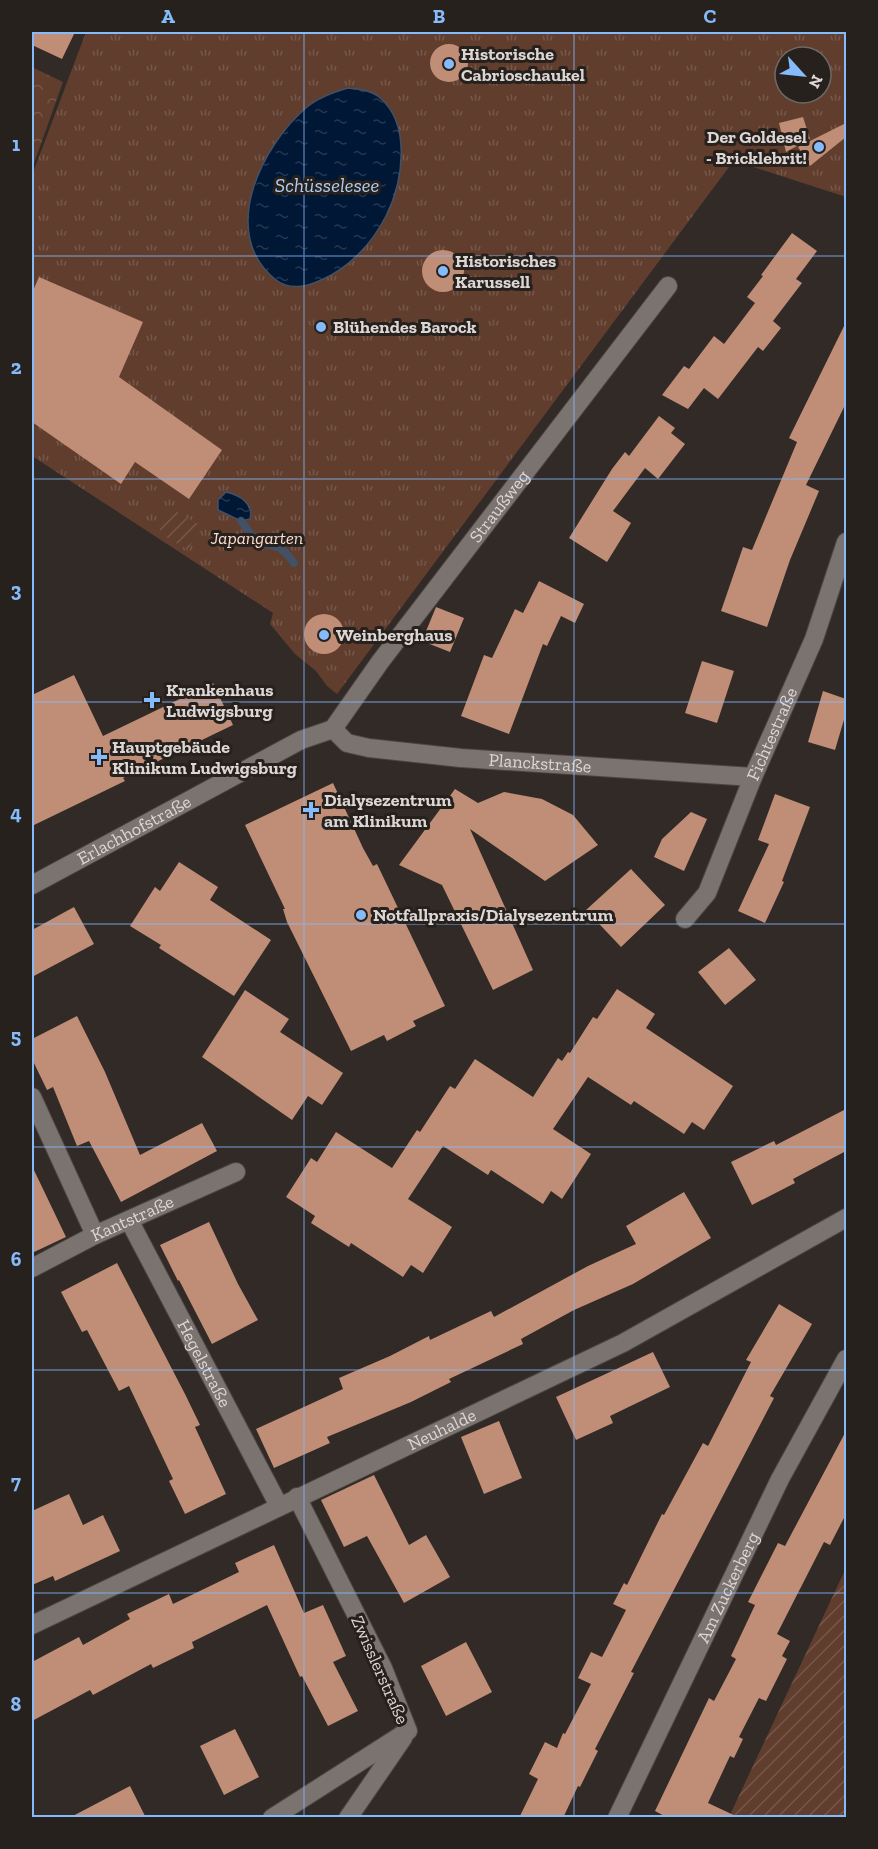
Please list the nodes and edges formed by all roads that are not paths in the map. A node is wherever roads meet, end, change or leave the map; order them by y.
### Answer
1 (668, 286) dead end
2 (846, 542) edge
3 (333, 729) junction
4 (753, 777) junction
5 (32, 885) edge
6 (685, 919) dead end
7 (32, 1097) edge
8 (236, 1172) dead end
9 (846, 1218) edge
10 (129, 1220) junction
11 (95, 1235) junction
12 (32, 1268) edge
13 (846, 1359) edge
14 (297, 1497) junction
15 (279, 1506) junction
16 (32, 1625) edge
17 (408, 1731) junction
18 (272, 1818) edge
19 (348, 1818) edge
20 (617, 1818) edge

1 - 3 street, Straußweg
2 - 4 street, Fichtestraße
3 - 4 street, Planckstraße
3 - 5 street, Erlachhofstraße
4 - 6 street, Fichtestraße
7 - 11 street
8 - 10 street, Kantstraße
9 - 14 street, Neuhalde
10 - 11 street, Kantstraße
10 - 15 street, Hegelstraße
11 - 12 street, Kantstraße
13 - 20 street, Am Zuckerberg
14 - 15 street, Neuhalde
14 - 17 street, Zwisslerstraße
15 - 16 street, Neuhalde
17 - 18 street, Zwisslerstraße
17 - 19 street

